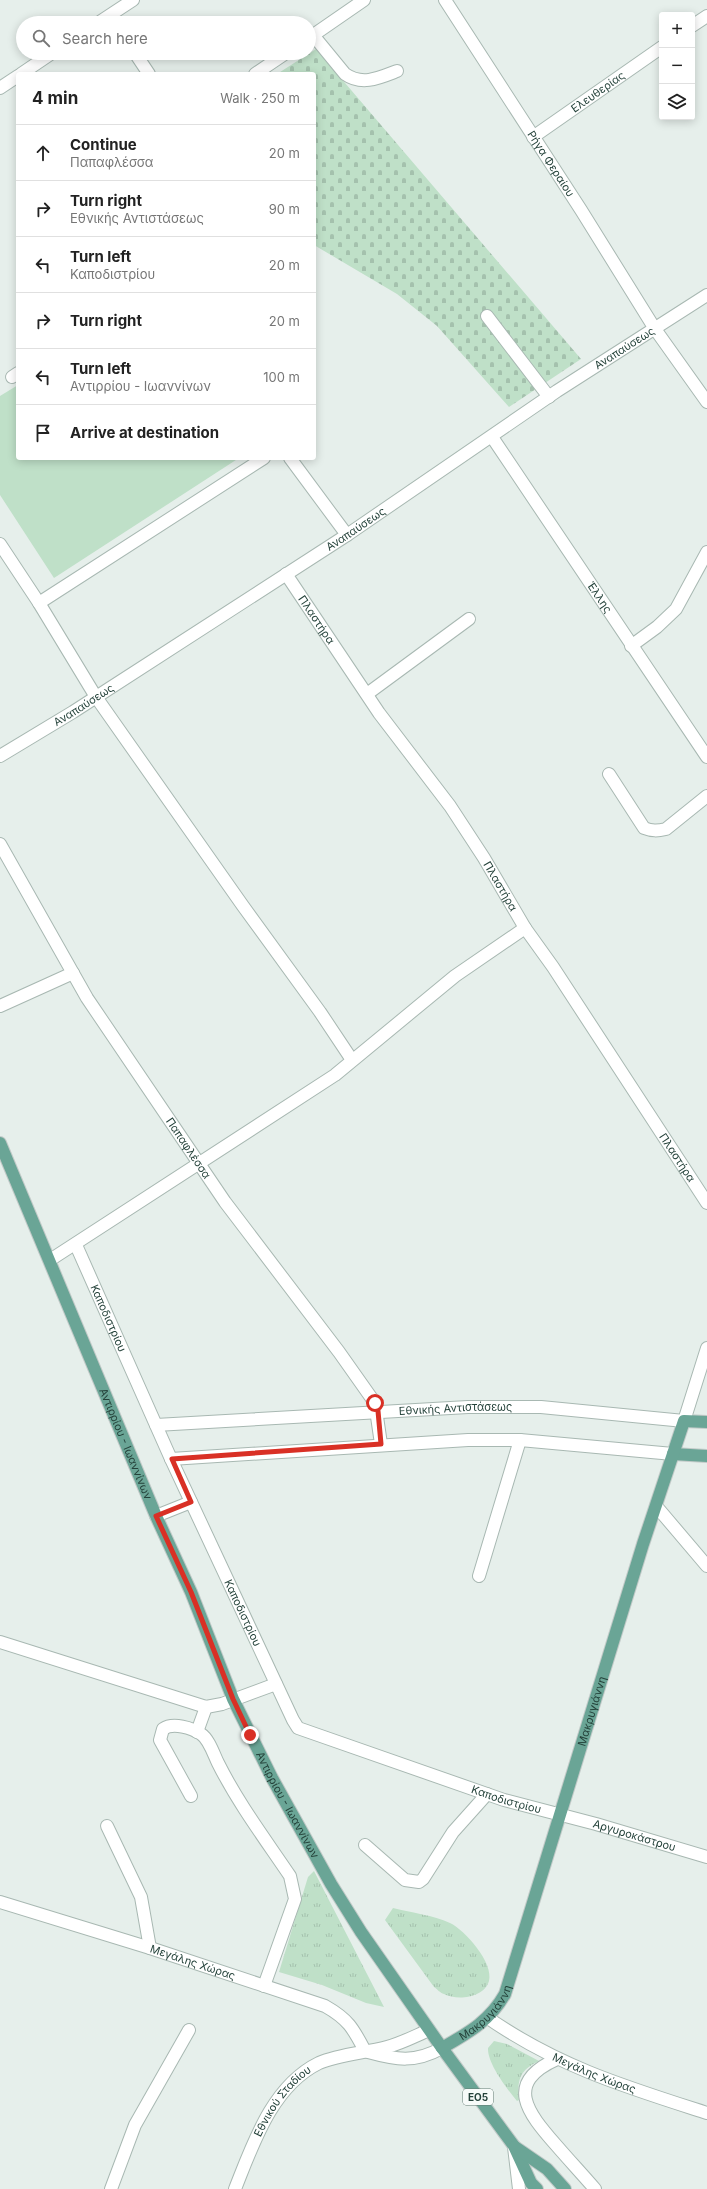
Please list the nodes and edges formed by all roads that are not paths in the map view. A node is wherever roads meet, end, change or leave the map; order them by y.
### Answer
1 (133, 0) edge
2 (364, 0) edge
3 (445, 0) edge
4 (115, 16) edge
5 (316, 33) edge
6 (316, 42) edge
7 (661, 48) edge
8 (42, 60) edge
9 (140, 60) edge
10 (276, 60) edge
11 (24, 72) edge
12 (148, 72) edge
13 (258, 72) edge
14 (396, 72) dead end
15 (16, 77) edge
16 (0, 88) edge
17 (533, 137) junction
18 (707, 295) edge
19 (487, 316) dead end
20 (655, 329) junction
21 (548, 397) junction
22 (707, 402) edge
23 (492, 437) junction
24 (261, 460) edge
25 (291, 460) edge
26 (347, 535) junction
27 (0, 544) edge
28 (707, 552) edge
29 (286, 574) junction
30 (39, 603) junction
31 (469, 619) dead end
32 (631, 646) junction
33 (367, 694) junction
34 (96, 697) junction
35 (0, 756) edge
36 (707, 757) edge
37 (609, 774) dead end
38 (707, 796) edge
39 (0, 844) edge
40 (525, 928) junction
41 (73, 973) junction
42 (0, 1006) edge
43 (352, 1060) junction
44 (0, 1143) edge
45 (200, 1164) junction
46 (707, 1203) edge
47 (76, 1245) junction
48 (50, 1260) junction
49 (707, 1348) edge
50 (378, 1411) junction
51 (684, 1421) junction
52 (707, 1422) edge
53 (156, 1424) junction
54 (520, 1440) junction
55 (381, 1444) junction
56 (673, 1454) junction
57 (707, 1456) edge
58 (172, 1459) junction
59 (191, 1502) junction
60 (656, 1506) junction
61 (156, 1516) junction
62 (707, 1566) edge
63 (479, 1576) dead end
64 (0, 1642) edge
65 (276, 1684) junction
66 (233, 1699) junction
67 (206, 1707) junction
68 (197, 1732) junction
69 (487, 1794) junction
70 (191, 1796) dead end
71 (560, 1815) junction
72 (108, 1826) dead end
73 (364, 1845) dead end
74 (707, 1857) edge
75 (0, 1902) edge
76 (150, 1948) junction
77 (264, 1986) junction
78 (488, 2018) junction
79 (189, 2030) dead end
80 (429, 2030) junction
81 (442, 2048) junction
82 (365, 2051) junction
83 (557, 2060) junction
84 (707, 2113) edge
85 (514, 2146) junction
86 (111, 2189) edge
87 (235, 2189) edge
88 (519, 2189) edge
89 (537, 2189) edge
90 (565, 2189) edge
91 (595, 2189) edge

1 - 4 street
2 - 5 street
3 - 17 street, Ρήγα Φεραίου
6 - 14 street
7 - 17 street, Ελευθερίας
8 - 11 street
9 - 12 street
10 - 13 street
15 - 16 street
17 - 20 street, Ρήγα Φεραίου
18 - 20 street, Αναπαύσεως
19 - 21 street
20 - 21 street, Αναπαύσεως
20 - 22 street, Ρήγα Φεραίου
21 - 23 street, Αναπαύσεως
23 - 26 street, Αναπαύσεως
23 - 32 street, Έλλης
24 - 30 street
25 - 26 street
26 - 29 street, Αναπαύσεως
27 - 30 street
28 - 32 street
29 - 33 street, Πλαστήρα
29 - 34 street, Αναπαύσεως
30 - 34 street
31 - 33 street
32 - 36 street, Έλλης
33 - 40 street, Πλαστήρα
34 - 35 street, Αναπαύσεως
34 - 43 street
37 - 38 street
39 - 41 street, Παπαφλέσσα
40 - 43 street
40 - 46 street, Πλαστήρα
41 - 42 street
41 - 45 street, Παπαφλέσσα
43 - 45 street
44 - 48 main road, Αντιρρίου - Ιωαννίνων / ΕΟ5
45 - 47 street
45 - 50 street, Παπαφλέσσα
47 - 48 street
47 - 53 street, Καποδιστρίου
48 - 61 main road, Αντιρρίου - Ιωαννίνων / ΕΟ5
49 - 51 street, Μακρυγιάννη
50 - 51 street, Εθνικής Αντιστάσεως
50 - 53 street, Εθνικής Αντιστάσεως
50 - 55 street, Παπαφλέσσα
51 - 52 main road, Εθνικής Αντιστάσεως
51 - 56 main road, Μακρυγιάννη
53 - 58 street, Καποδιστρίου
54 - 55 street
54 - 56 street
54 - 63 street
55 - 58 street
56 - 57 main road
56 - 60 main road, Μακρυγιάννη
58 - 59 street, Καποδιστρίου
59 - 61 street
59 - 65 street, Καποδιστρίου
60 - 62 street
60 - 71 main road, Μακρυγιάννη
61 - 66 main road, Αντιρρίου - Ιωαννίνων / ΕΟ5
64 - 67 street
65 - 66 street
65 - 69 street, Καποδιστρίου
66 - 67 street
66 - 80 main road, Αντιρρίου - Ιωαννίνων / ΕΟ5
67 - 68 street
68 - 70 street
68 - 77 street
69 - 71 street, Καποδιστρίου
69 - 73 street
71 - 74 street, Αργυροκάστρου
71 - 78 main road, Μακρυγιάννη
72 - 76 street
75 - 76 street, Μεγάλης Χώρας
76 - 77 street, Μεγάλης Χώρας
77 - 82 street, Μεγάλης Χώρας
78 - 81 main road, Μακρυγιάννη
78 - 83 street, Μεγάλης Χώρας
79 - 86 street
80 - 81 main road, Αντιρρίου - Ιωαννίνων / ΕΟ5
80 - 82 street, Εθνικού Σταδίου
81 - 82 street, Εθνικού Σταδίου
81 - 85 main road, Αντιρρίου - Ιωαννίνων / ΕΟ5
82 - 87 street, Εθνικού Σταδίου
83 - 84 street, Μεγάλης Χώρας
83 - 91 street
85 - 88 street
85 - 89 main road, Αντιρρίου - Ιωαννίνων / ΕΟ5
85 - 90 main road, Αντιρρίου - Ιωαννίνων / ΕΟ5

